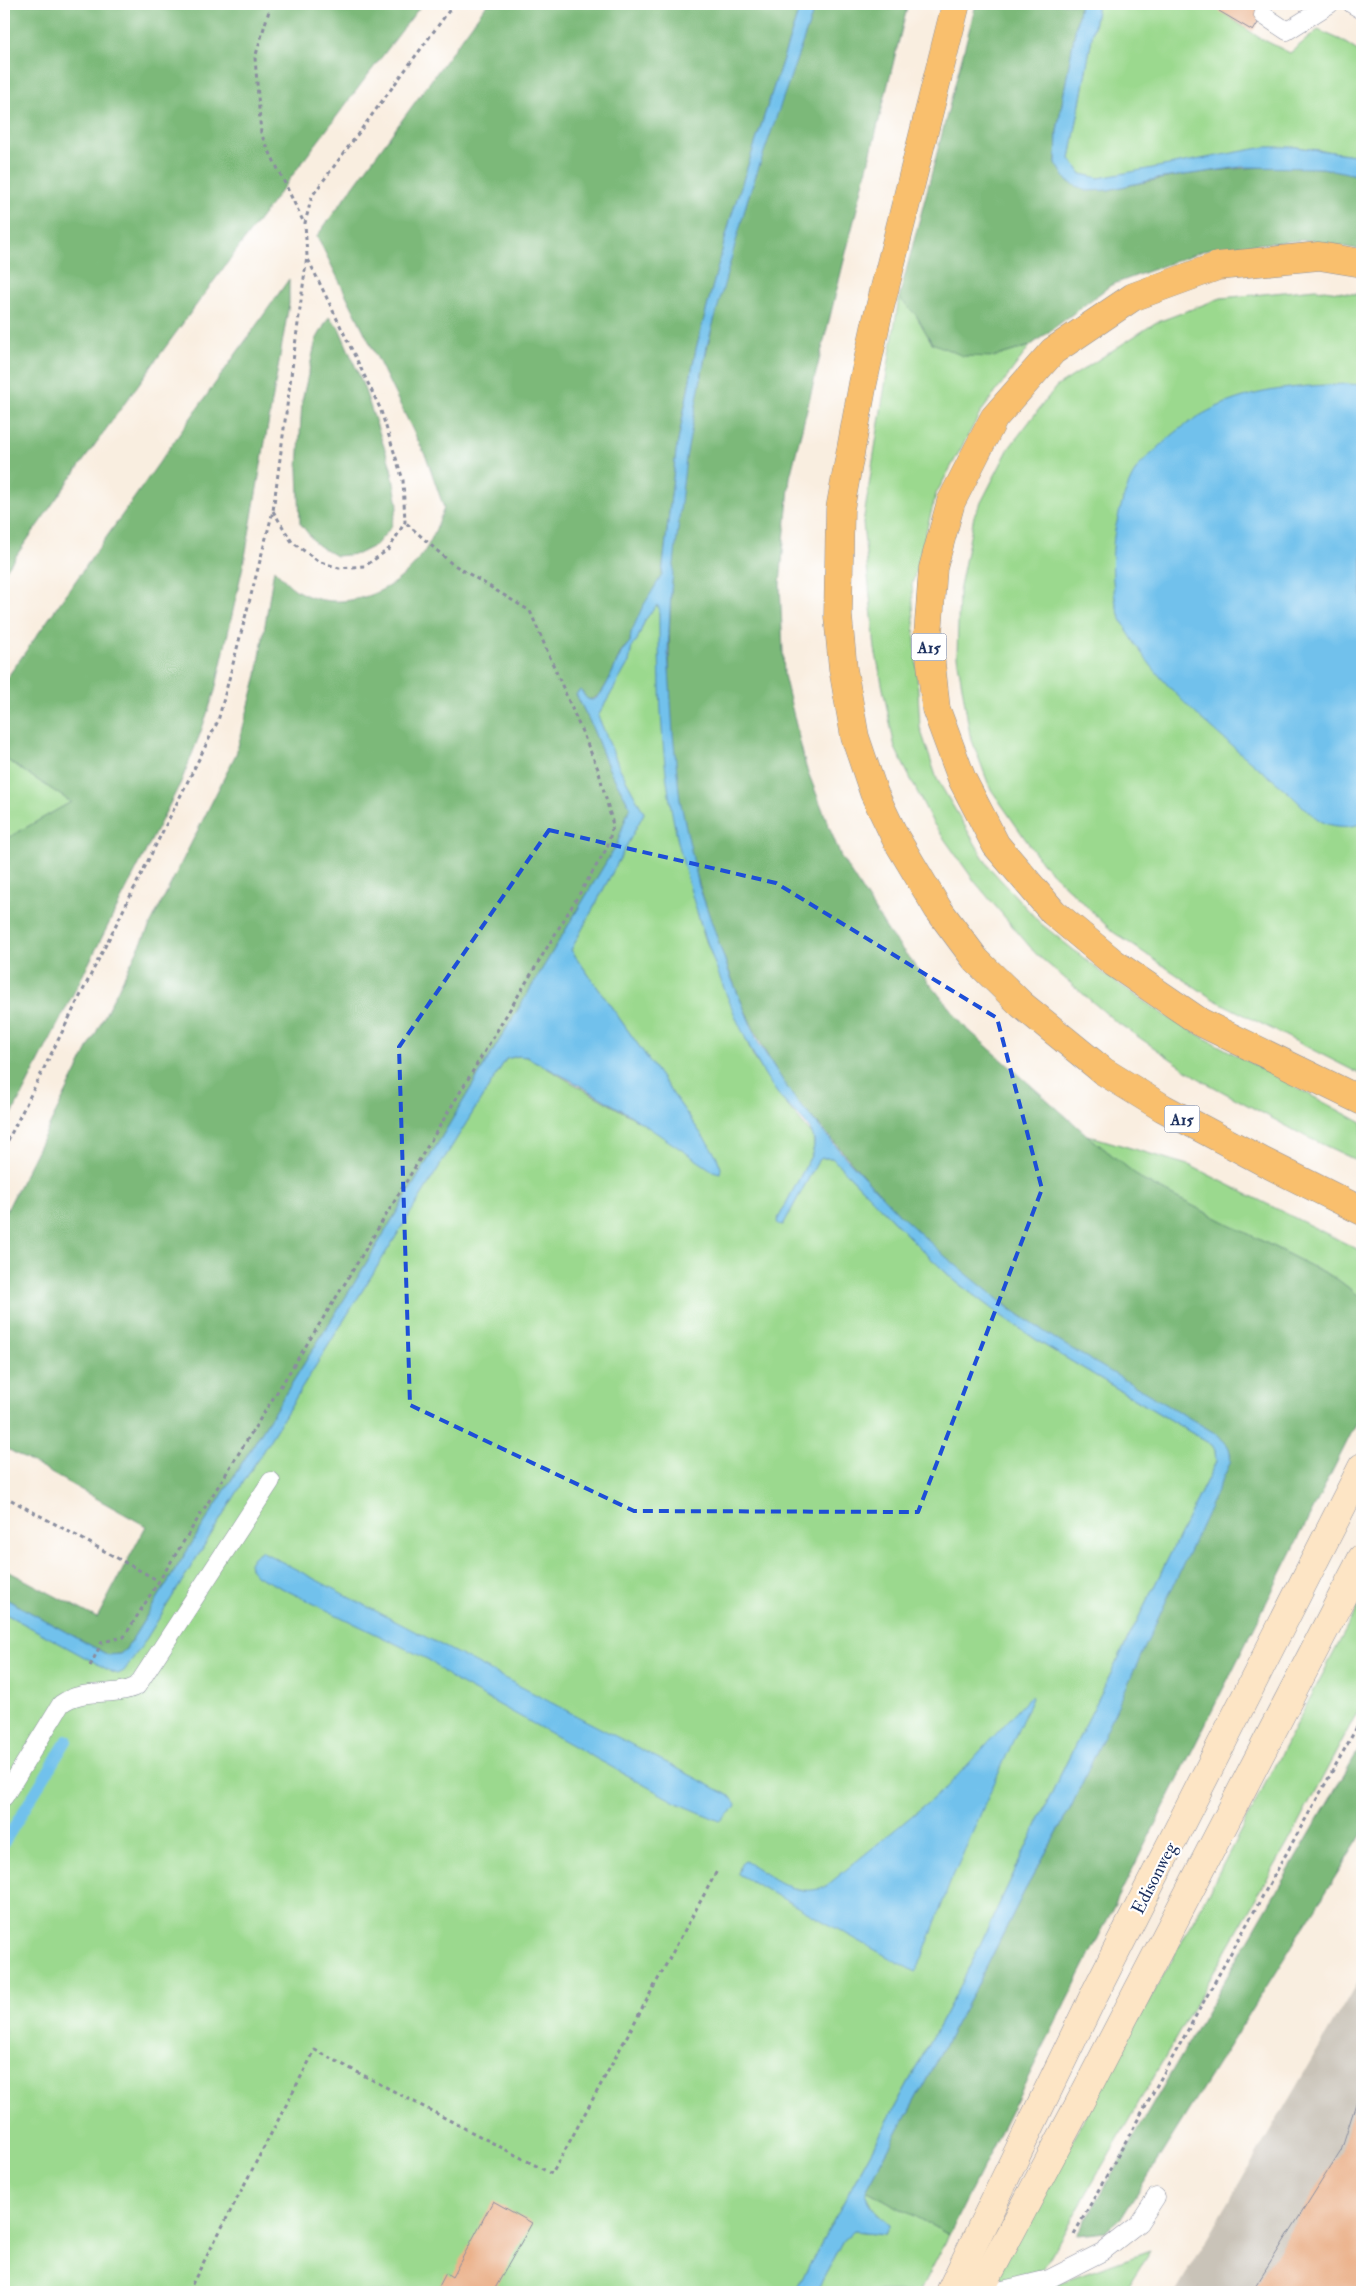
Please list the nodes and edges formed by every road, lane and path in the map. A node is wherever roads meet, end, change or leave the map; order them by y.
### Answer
1 (271, 4) edge
2 (454, 4) edge
3 (956, 4) edge
4 (1330, 4) edge
5 (1352, 4) edge
6 (1362, 10) edge
7 (1263, 15) dead end
8 (304, 223) junction
9 (307, 256) junction
10 (1362, 263) edge
11 (273, 511) junction
12 (405, 522) junction
13 (1362, 1101) edge
14 (4, 1148) edge
15 (1362, 1210) edge
16 (1362, 1467) edge
17 (271, 1481) dead end
18 (4, 1496) edge
19 (1362, 1558) edge
20 (159, 1581) junction
21 (89, 1668) dead end
22 (1362, 1718) edge
23 (4, 1797) edge
24 (718, 1869) dead end
25 (1156, 2197) dead end
26 (1049, 2279) junction
27 (190, 2292) edge
28 (950, 2292) edge
29 (979, 2292) edge
30 (994, 2292) edge

1 - 8 path
2 - 8 path
3 - 15 highway, A15
4 - 7 lane
5 - 6 lane
8 - 9 path
9 - 11 path
9 - 12 path
10 - 13 highway, A15
11 - 12 path
11 - 14 path
12 - 20 path
16 - 28 street, Edisonweg
17 - 23 lane
18 - 20 path
19 - 29 street, Edisonweg
20 - 21 path
22 - 26 path
24 - 27 path
25 - 26 lane
26 - 30 lane

